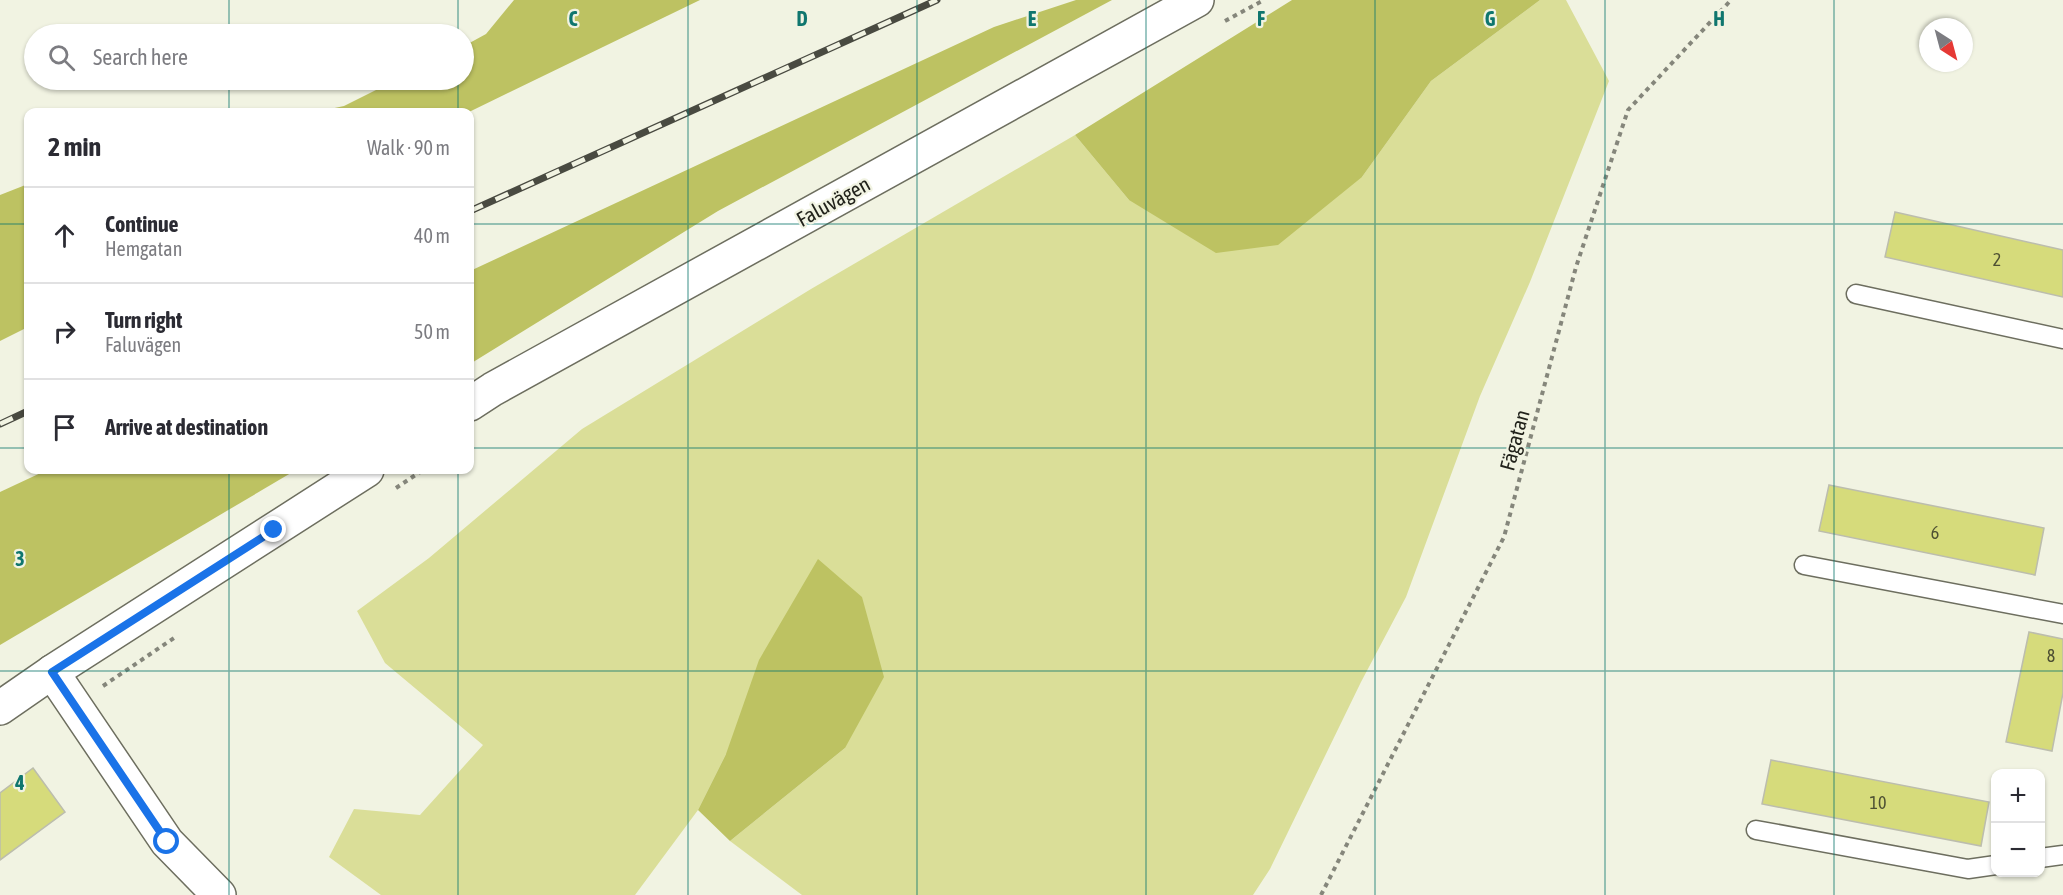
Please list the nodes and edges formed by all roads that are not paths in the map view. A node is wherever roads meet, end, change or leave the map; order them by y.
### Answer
1 (1197, 0) edge
2 (1856, 294) dead end
3 (2063, 339) edge
4 (474, 401) edge
5 (361, 474) edge
6 (1804, 565) dead end
7 (2063, 614) edge
8 (52, 672) junction
9 (0, 708) edge
10 (1756, 830) dead end
11 (2063, 855) edge
12 (2045, 857) edge
13 (1991, 866) edge
14 (219, 895) edge

1 - 4 street, Faluvägen
2 - 3 lane
5 - 8 street
6 - 7 lane
8 - 9 street
8 - 14 street
10 - 13 lane
11 - 12 lane

